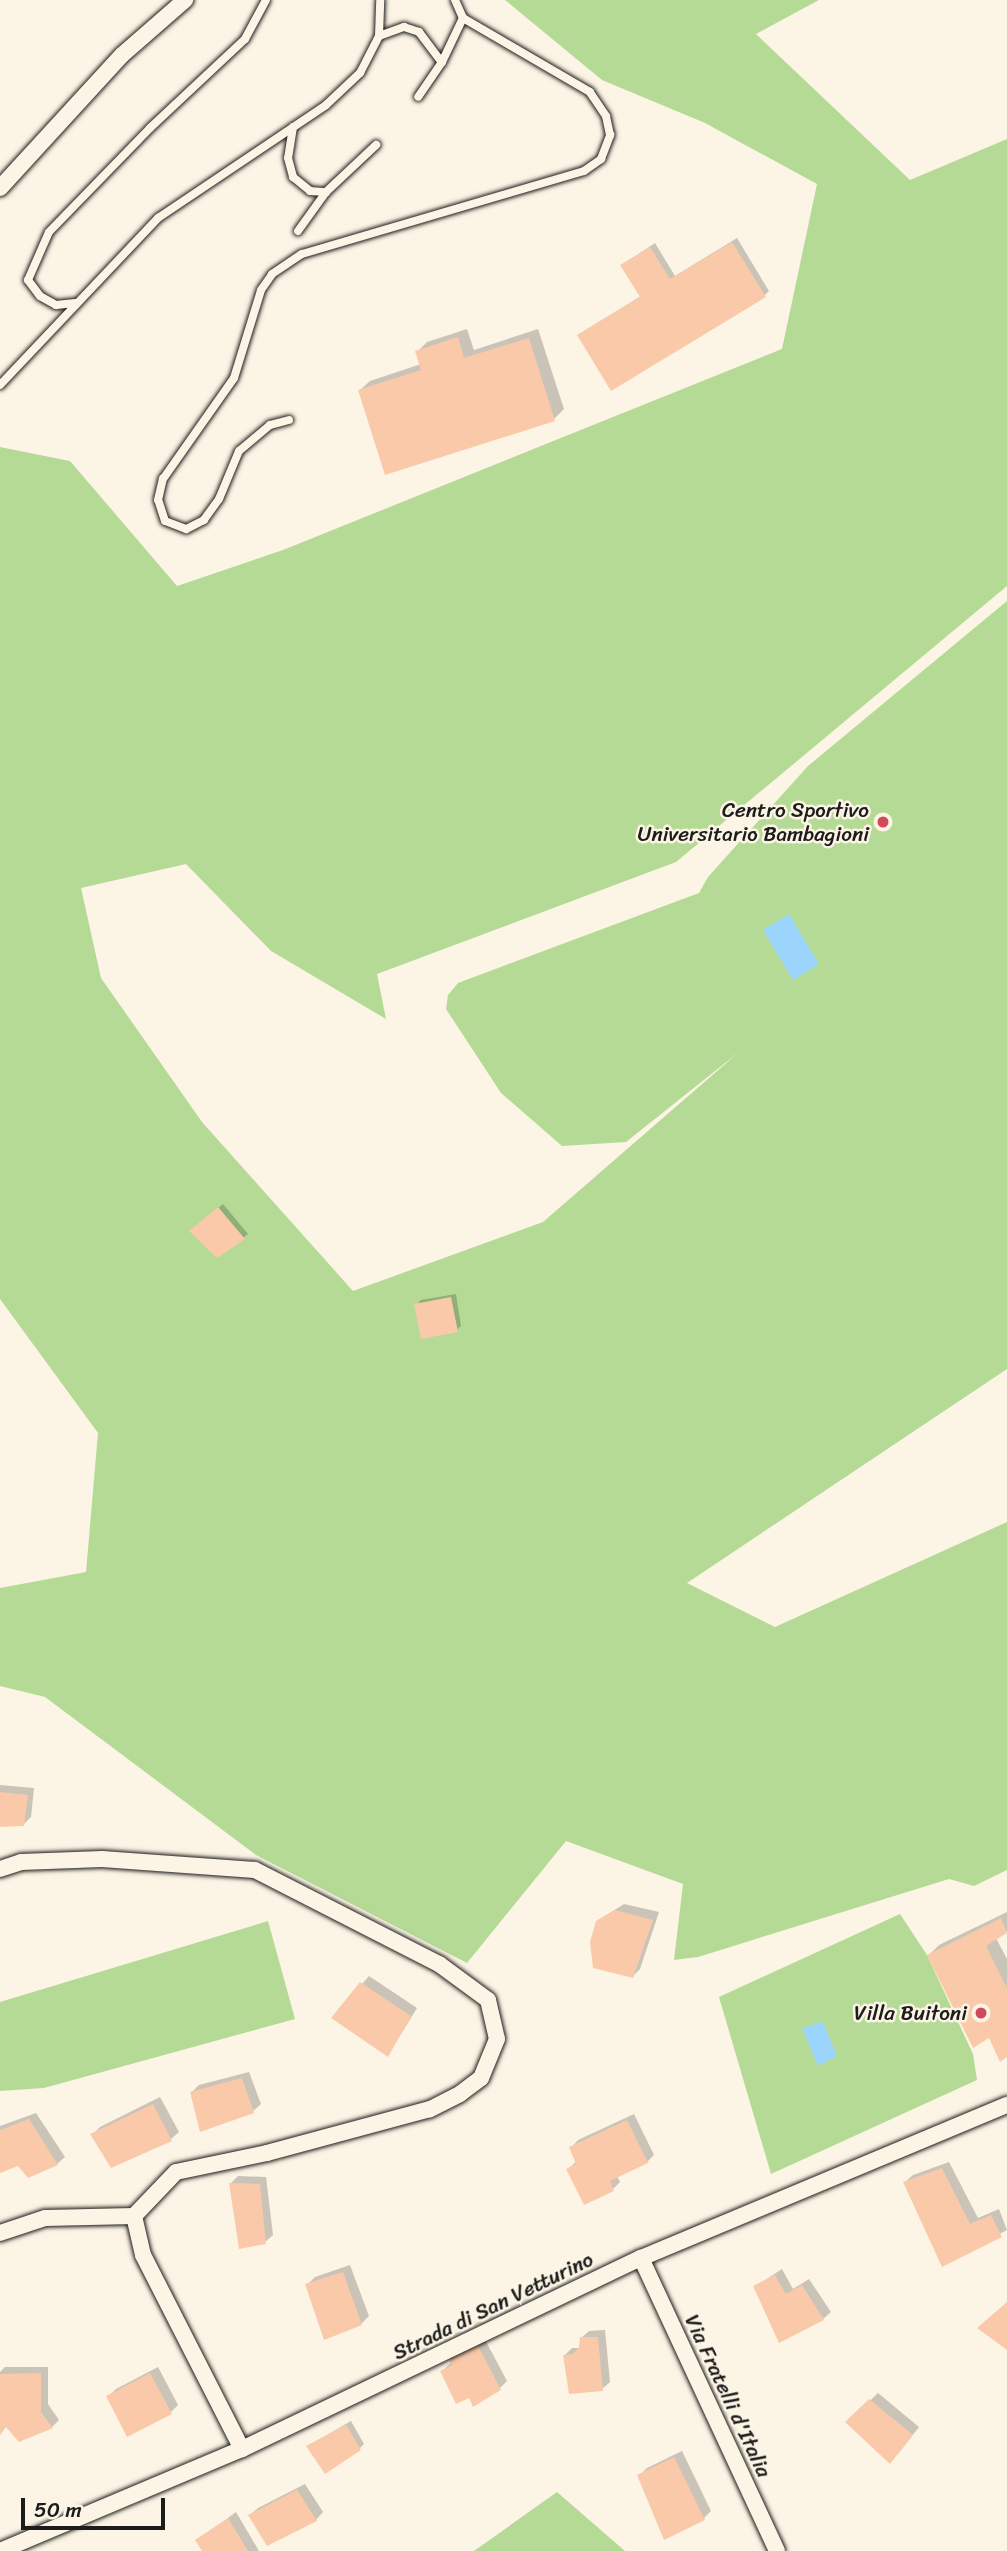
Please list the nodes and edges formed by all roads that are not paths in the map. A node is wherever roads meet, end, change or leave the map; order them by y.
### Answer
1 (185, 0) edge
2 (266, 0) edge
3 (380, 0) edge
4 (454, 0) edge
5 (463, 18) junction
6 (379, 36) junction
7 (442, 62) junction
8 (418, 97) dead end
9 (293, 127) junction
10 (376, 145) dead end
11 (0, 188) edge
12 (326, 192) junction
13 (298, 231) dead end
14 (75, 303) junction
15 (0, 385) edge
16 (289, 420) dead end
17 (0, 1869) edge
18 (1007, 2105) edge
19 (134, 2216) junction
20 (0, 2233) edge
21 (641, 2259) junction
22 (243, 2449) junction
23 (0, 2551) edge
24 (777, 2551) edge

1 - 11 street
2 - 14 lane
3 - 6 lane
4 - 5 lane
5 - 7 lane
5 - 16 lane
6 - 7 lane
6 - 9 lane
7 - 8 lane
9 - 12 lane
9 - 14 lane
10 - 12 lane
12 - 13 lane
14 - 15 lane
17 - 19 street
18 - 21 street, Strada di San Vetturino
19 - 20 street
19 - 22 street
21 - 22 street, Strada di San Vetturino
21 - 24 street, Via Fratelli d'Italia
22 - 23 street, Strada di San Vetturino

